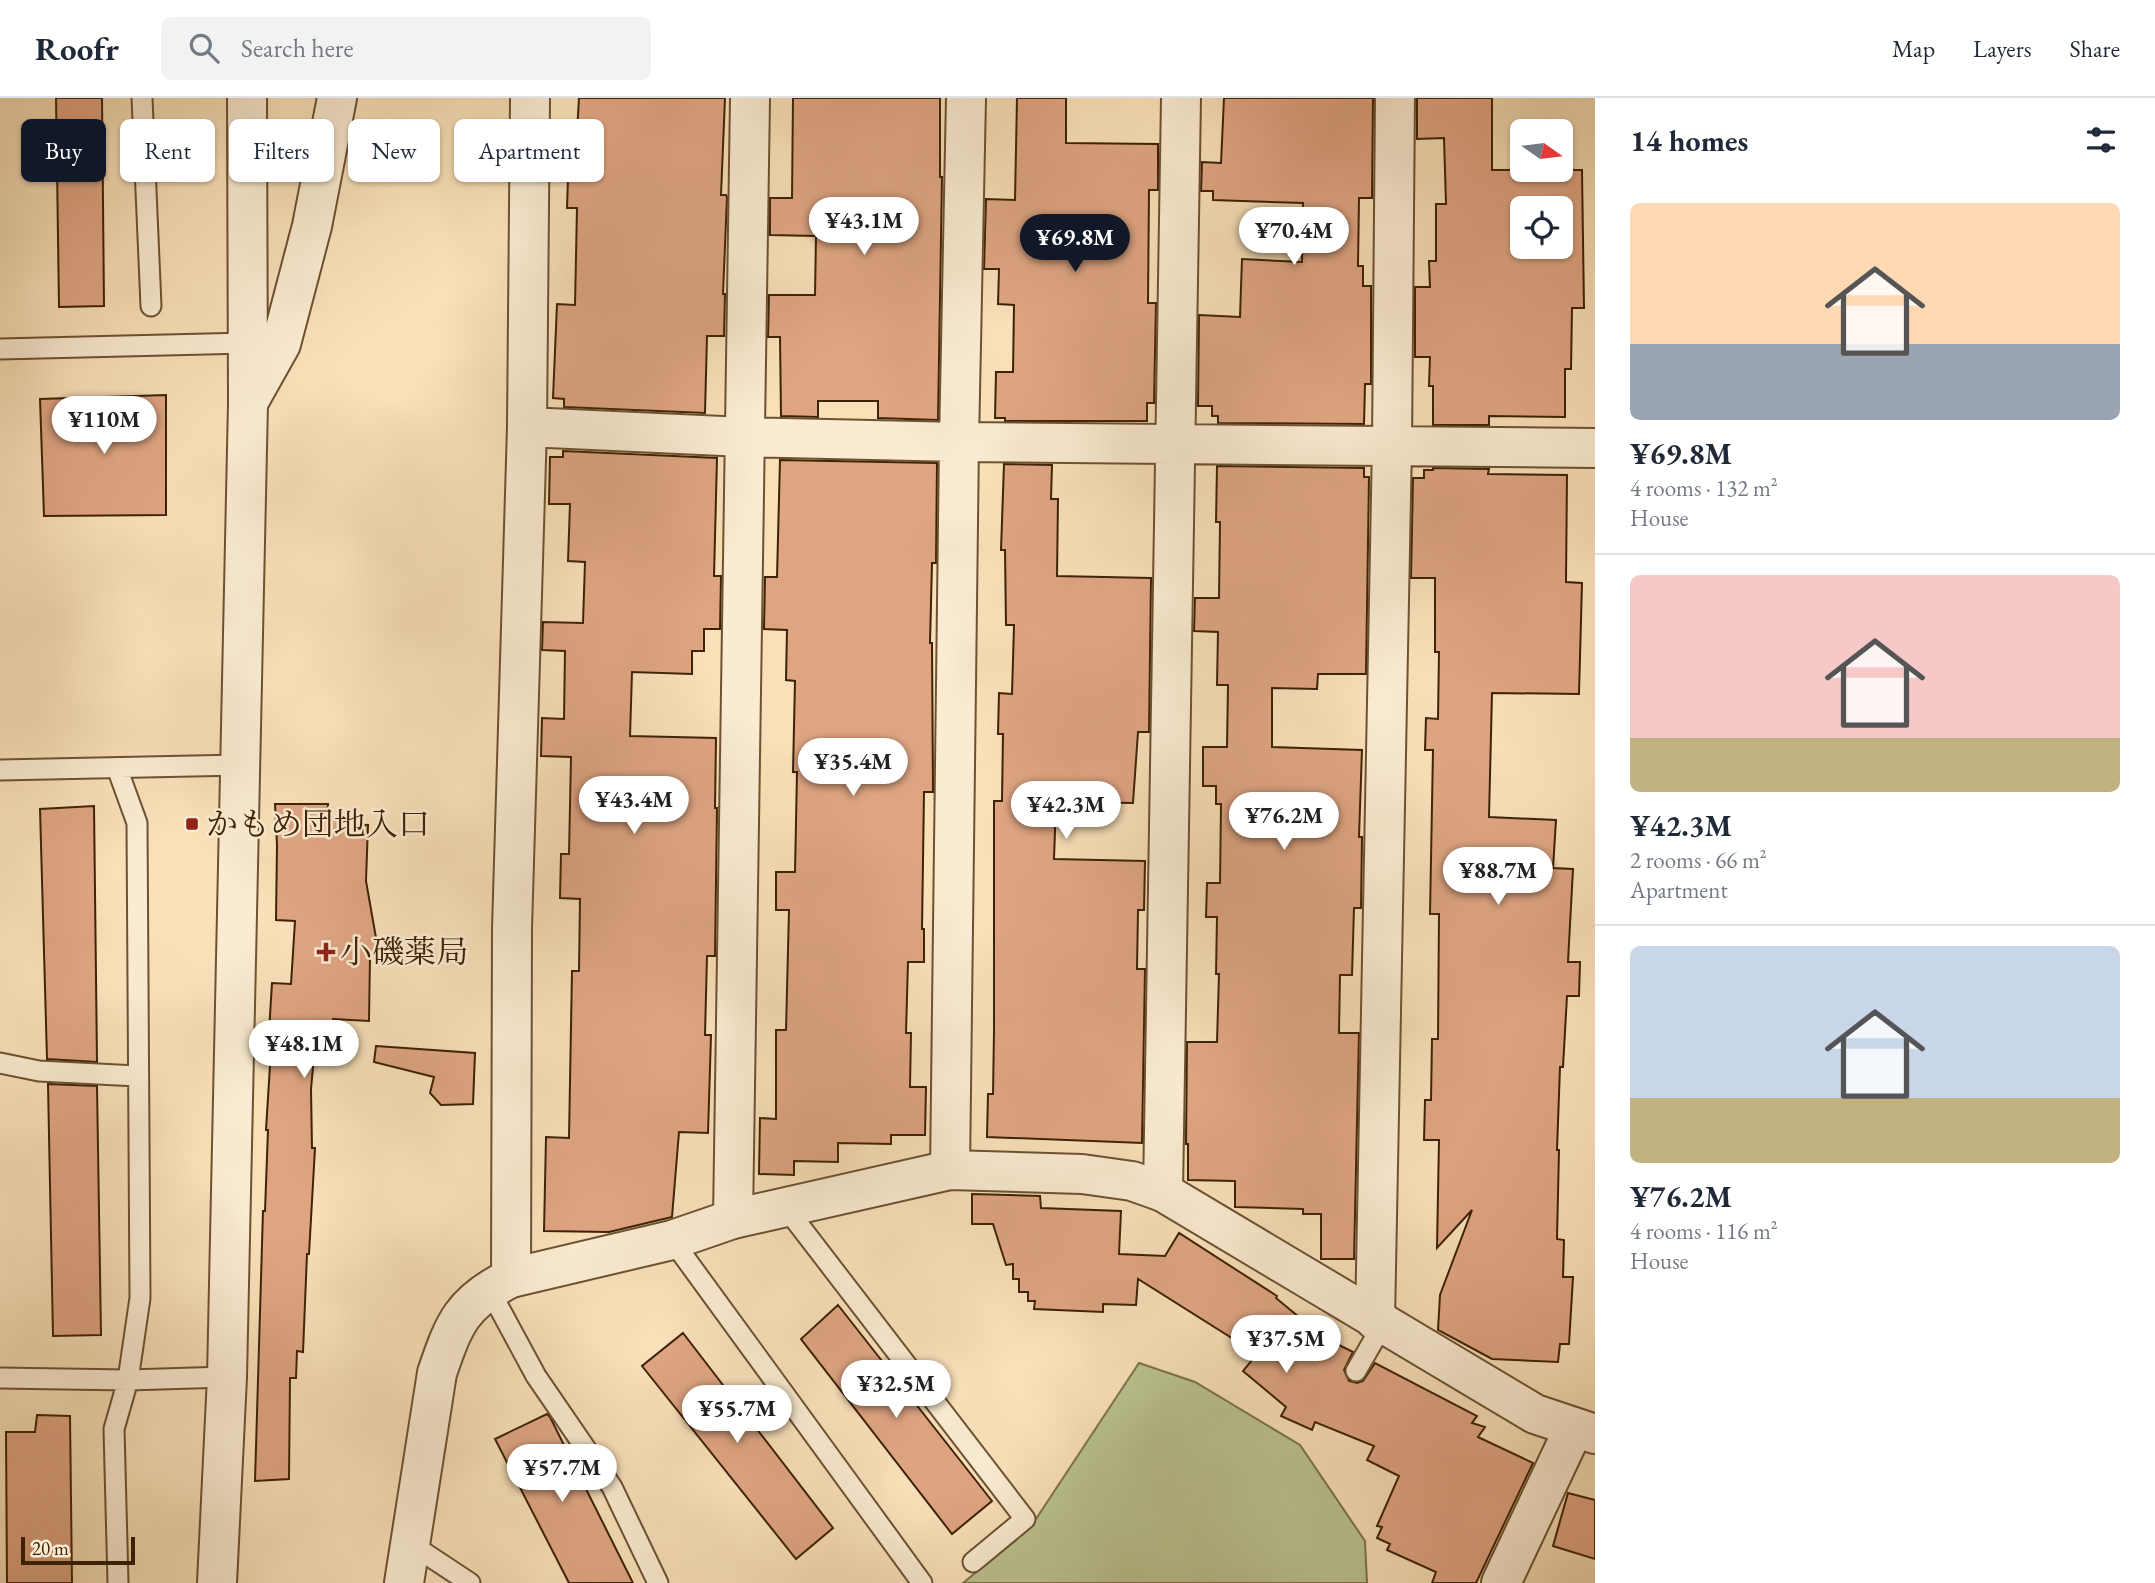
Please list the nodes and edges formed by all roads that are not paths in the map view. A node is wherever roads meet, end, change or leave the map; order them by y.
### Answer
1 (142, 98) edge
2 (247, 98) edge
3 (337, 98) edge
4 (530, 98) edge
5 (750, 98) edge
6 (966, 98) edge
7 (1181, 98) edge
8 (1395, 98) edge
9 (151, 306) dead end
10 (248, 343) junction
11 (0, 349) edge
12 (248, 403) junction
13 (527, 427) junction
14 (744, 437) junction
15 (959, 442) junction
16 (1175, 442) junction
17 (1392, 445) junction
18 (1595, 448) edge
19 (241, 765) junction
20 (117, 768) junction
21 (0, 771) edge
22 (0, 1063) edge
23 (137, 1076) junction
24 (950, 1170) junction
25 (1163, 1192) junction
26 (786, 1208) junction
27 (733, 1219) junction
28 (673, 1240) junction
29 (500, 1284) junction
30 (1379, 1322) junction
31 (1356, 1371) dead end
32 (227, 1377) junction
33 (0, 1378) edge
34 (128, 1380) junction
35 (1584, 1431) edge
36 (411, 1544) junction
37 (973, 1562) dead end
38 (118, 1583) edge
39 (217, 1583) edge
40 (404, 1583) edge
41 (470, 1583) edge
42 (659, 1583) edge
43 (922, 1583) edge
44 (1502, 1583) edge

1 - 9 lane
2 - 10 street
3 - 12 street
4 - 13 street
5 - 14 street
6 - 15 street
7 - 16 street
8 - 17 street
10 - 11 lane
10 - 12 street
12 - 19 street
13 - 14 street
13 - 29 street
14 - 15 street
14 - 27 street
15 - 16 street
15 - 24 street
16 - 17 street
16 - 25 street
17 - 18 street
17 - 30 street
19 - 20 lane
19 - 32 street
20 - 21 lane
20 - 23 lane
22 - 23 lane
23 - 34 lane
24 - 25 street
24 - 26 street
25 - 30 street
26 - 27 street
26 - 37 lane
27 - 28 street
28 - 29 street
28 - 43 lane
29 - 36 street
29 - 42 lane
30 - 31 lane
30 - 35 street
32 - 34 lane
32 - 39 street
33 - 34 lane
34 - 38 lane
35 - 44 street
36 - 40 street
36 - 41 lane

